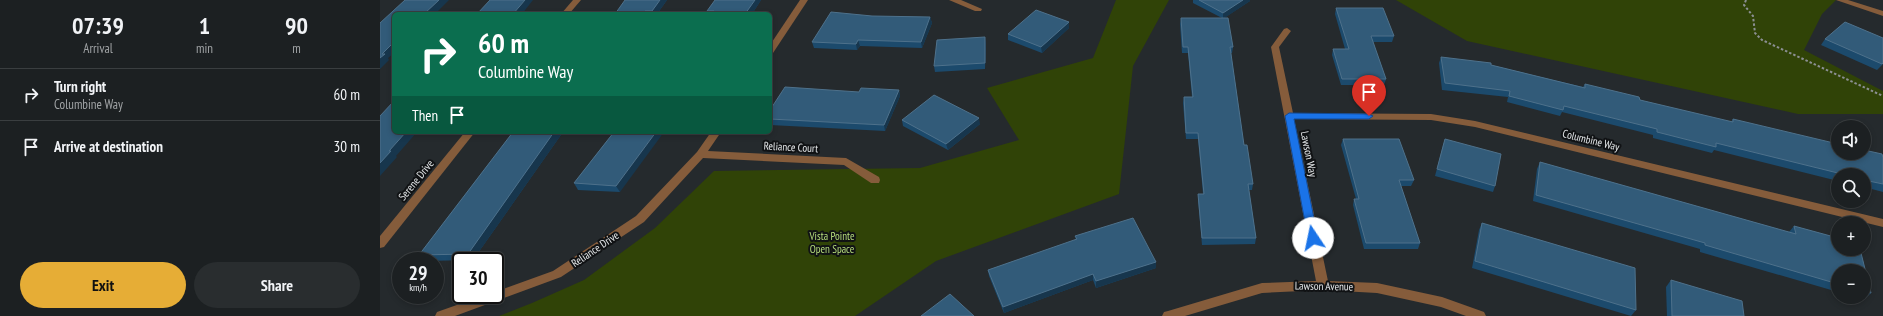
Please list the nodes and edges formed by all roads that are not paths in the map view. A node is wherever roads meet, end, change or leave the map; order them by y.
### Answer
1 (576, 0) edge
2 (804, 0) edge
3 (953, 0) edge
4 (1840, 0) edge
5 (978, 8) dead end
6 (567, 12) edge
7 (1883, 14) edge
8 (1287, 30) dead end
9 (772, 48) edge
10 (1289, 116) junction
11 (468, 134) edge
12 (715, 134) edge
13 (701, 154) junction
14 (875, 180) dead end
15 (1883, 223) edge
16 (380, 244) edge
17 (1323, 284) junction
18 (441, 316) edge
19 (1168, 316) edge
20 (1480, 316) edge

1 - 6 street
2 - 9 street
3 - 5 street
4 - 7 street
8 - 10 street, Lawson Way
10 - 15 street, Columbine Way
10 - 17 street, Lawson Way
11 - 16 street, Serene Drive
12 - 13 street, Reliance Drive
13 - 14 street, Reliance Court
13 - 18 street, Reliance Drive
17 - 19 street, Lawson Avenue
17 - 20 street, Lawson Avenue

